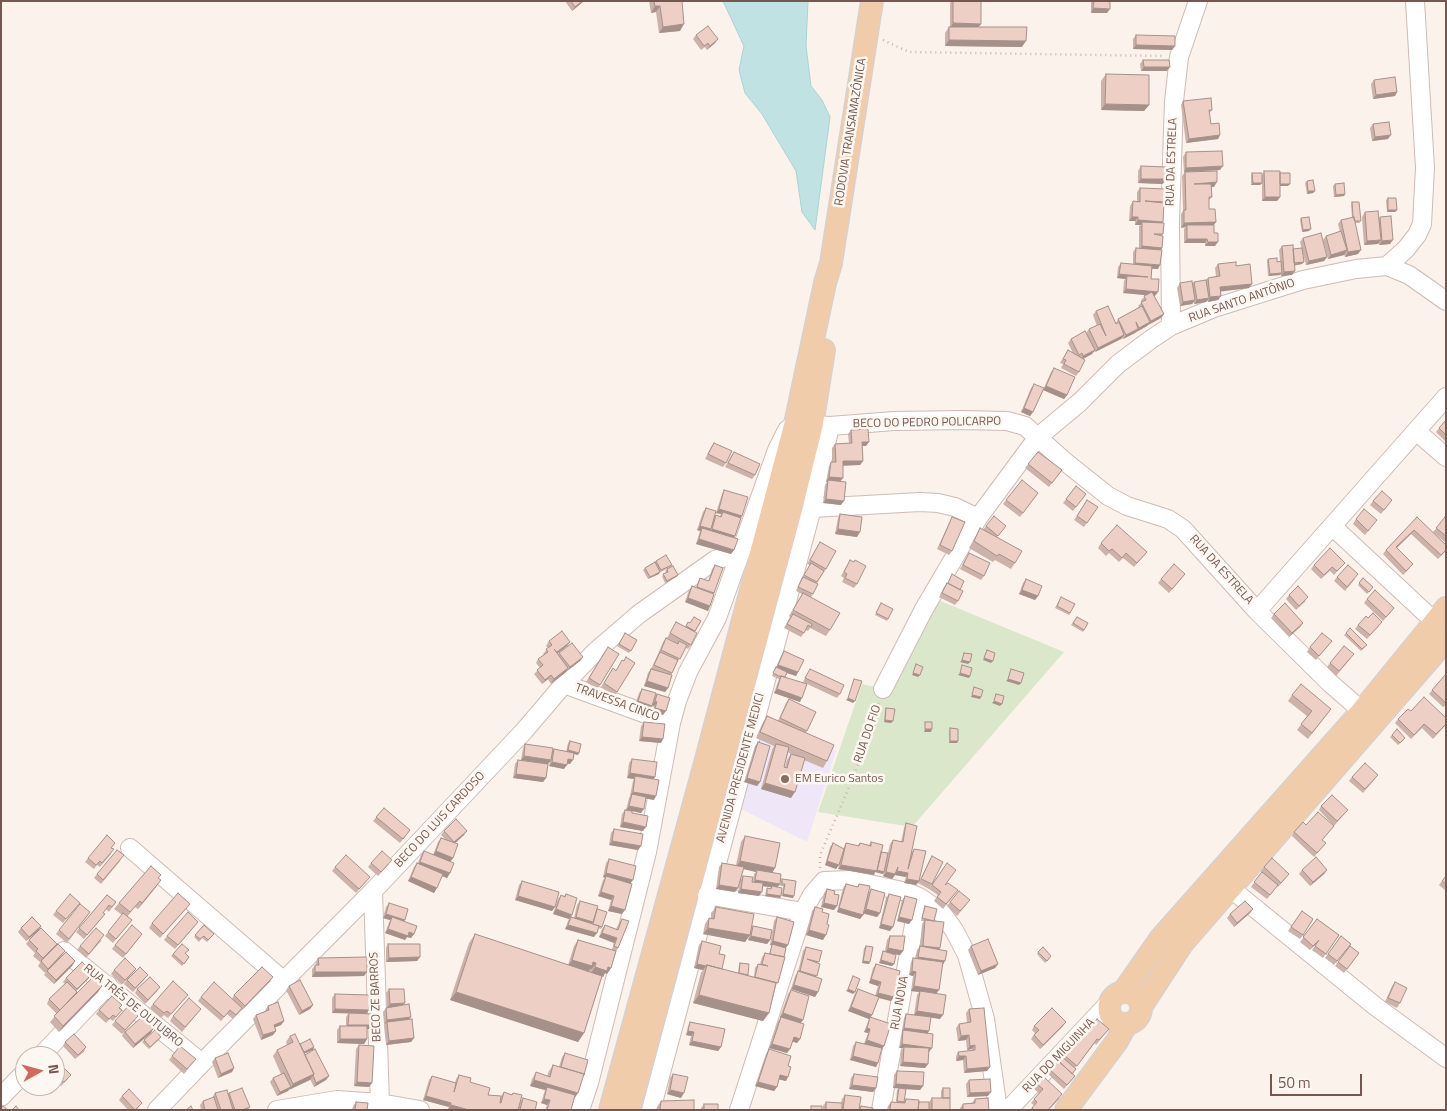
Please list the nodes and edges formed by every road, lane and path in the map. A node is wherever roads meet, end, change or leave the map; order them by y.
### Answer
1 (872, 1) edge
2 (1198, 1) edge
3 (1415, 1) edge
4 (867, 33) junction
5 (1179, 57) junction
6 (1387, 266) junction
7 (1446, 301) edge
8 (1171, 326) junction
9 (1446, 397) edge
10 (812, 425) junction
11 (1416, 431) junction
12 (1038, 437) junction
13 (1446, 457) edge
14 (812, 508) junction
15 (978, 518) junction
16 (1332, 526) junction
17 (740, 553) junction
18 (1257, 611) junction
19 (1440, 614) edge
20 (1446, 640) edge
21 (564, 684) junction
22 (883, 690) joint
23 (1362, 711) junction
24 (671, 723) junction
25 (130, 848) dead end
26 (824, 881) junction
27 (1230, 888) junction
28 (373, 891) junction
29 (707, 895) junction
30 (919, 897) junction
31 (803, 912) junction
32 (64, 951) edge
33 (284, 981) junction
34 (108, 985) junction
35 (1116, 998) junction
36 (1141, 1007) junction
37 (1126, 1024) junction
38 (50, 1046) edge
39 (1446, 1058) edge
40 (202, 1062) junction
41 (15, 1082) edge
42 (625, 1086) junction
43 (1, 1097) edge
44 (380, 1103) junction
45 (157, 1110) edge
46 (277, 1110) edge
47 (420, 1110) edge
48 (580, 1110) edge
49 (610, 1110) edge
50 (629, 1110) edge
51 (651, 1110) edge
52 (739, 1110) edge
53 (881, 1110) edge
54 (998, 1110) edge
55 (1008, 1110) edge
56 (1066, 1110) edge

1 - 4 main road, RODOVIA TRANSAMAZÔNICA
2 - 5 street, RUA DA ESTRELA
3 - 6 street
4 - 5 path
4 - 10 main road, RODOVIA TRANSAMAZÔNICA
5 - 8 street, RUA DA ESTRELA
6 - 7 street, RUA SANTO ANTÔNIO
6 - 8 street, RUA SANTO ANTÔNIO
8 - 12 street, RUA SANTO ANTÔNIO
9 - 11 street
10 - 12 street, BECO DO PEDRO POLICARPO
10 - 14 street, AVENIDA PRESIDENTE MEDICI
10 - 17 street
10 - 42 main road, RODOVIA TRANSAMAZÔNICA
11 - 13 street
11 - 16 street
12 - 15 street, RUA DO FIO
12 - 18 street, RUA DA ESTRELA
14 - 15 street
14 - 29 street, AVENIDA PRESIDENTE MEDICI
15 - 22 street, RUA DO FIO
16 - 18 street
16 - 19 street
17 - 21 street, BECO DO LUIS CARDOSO
17 - 24 street
18 - 23 street, RUA DA ESTRELA
19 - 23 main road
20 - 27 main road
21 - 24 street, TRAVESSA CINCO
21 - 28 street, BECO DO LUIS CARDOSO
22 - 26 path, RUA DO FIO
23 - 35 main road
24 - 48 street
25 - 33 street
26 - 30 street
26 - 31 street
27 - 36 main road
27 - 39 street
28 - 33 street, BECO DO LUIS CARDOSO
28 - 44 street, BECO ZE BARROS
29 - 31 street
29 - 51 street, AVENIDA PRESIDENTE MEDICI
30 - 53 street, RUA NOVA
30 - 54 street
31 - 52 street
32 - 34 street, RUA TRÊS DE OUTUBRO
33 - 40 street, BECO DO LUIS CARDOSO
34 - 38 street
34 - 40 street, RUA TRÊS DE OUTUBRO
35 - 36 main road
35 - 37 main road
35 - 55 street, RUA DO MIGUINHA
36 - 37 main road
37 - 56 main road
40 - 45 street, BECO DO LUIS CARDOSO
41 - 43 street
42 - 49 main road
42 - 50 main road
44 - 46 street
44 - 47 street

